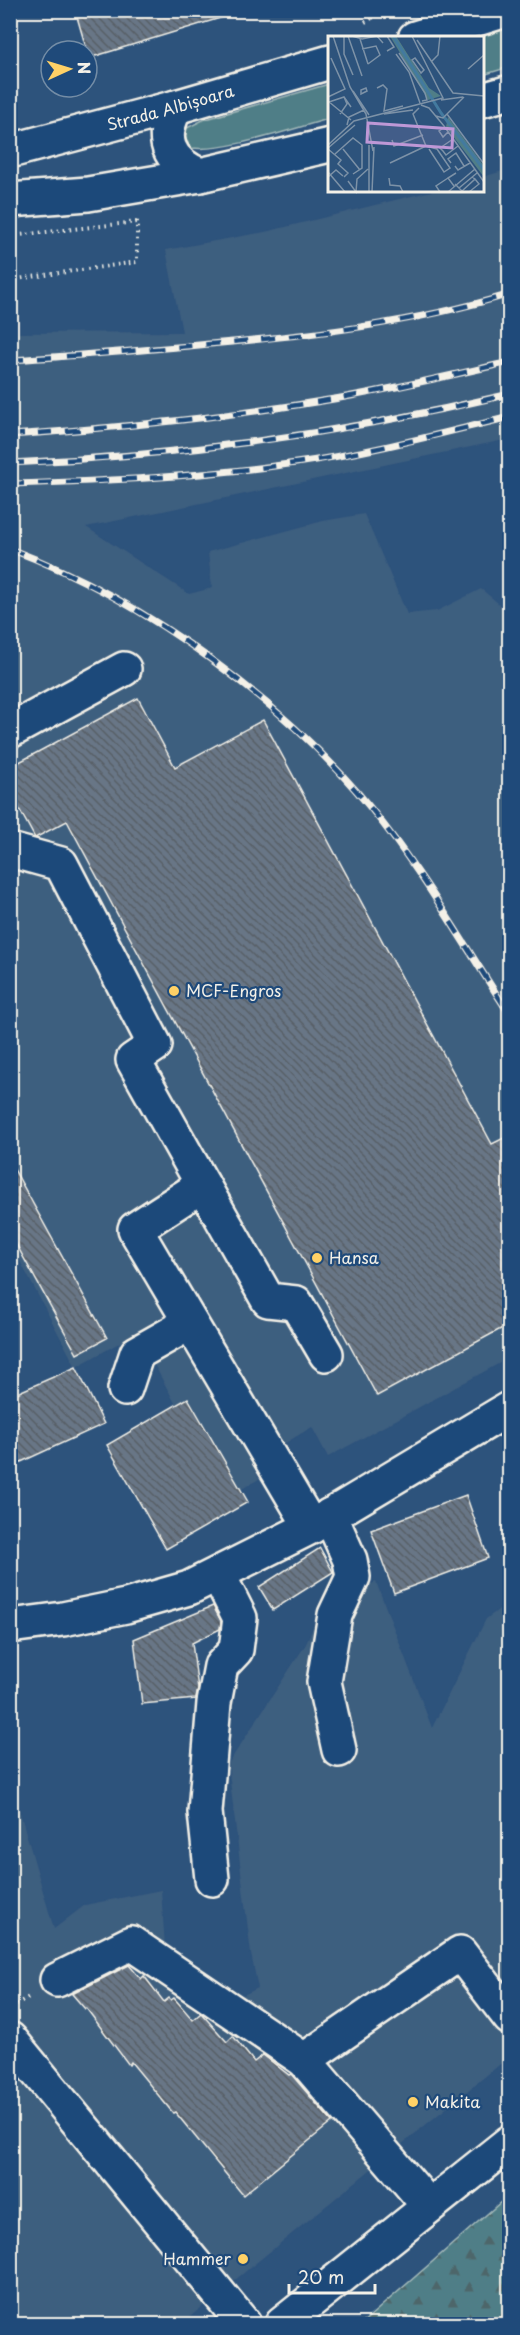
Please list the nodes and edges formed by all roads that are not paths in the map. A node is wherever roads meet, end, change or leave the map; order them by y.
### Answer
1 (486, 14) edge
2 (421, 36) edge
3 (328, 63) edge
4 (510, 92) edge
5 (484, 100) edge
6 (176, 107) junction
7 (328, 145) edge
8 (10, 151) edge
9 (200, 175) junction
10 (10, 200) edge
11 (124, 669) dead end
12 (10, 731) edge
13 (10, 850) edge
14 (203, 1185) junction
15 (190, 1323) junction
16 (326, 1354) dead end
17 (125, 1389) dead end
18 (510, 1408) edge
19 (320, 1521) junction
20 (218, 1574) junction
21 (10, 1626) edge
22 (339, 1750) dead end
23 (212, 1879) dead end
24 (57, 1980) dead end
25 (510, 2018) edge
26 (10, 2039) edge
27 (304, 2060) junction
28 (510, 2142) edge
29 (429, 2206) junction
30 (244, 2325) edge
31 (282, 2325) edge

1 - 2 main road
3 - 6 main road, Strada Albișoara
4 - 5 main road
6 - 8 main road, Strada Albișoara
6 - 9 main road
7 - 9 main road
9 - 10 main road
11 - 12 main road
13 - 14 main road
14 - 15 main road
14 - 16 main road
15 - 17 main road
15 - 19 main road
18 - 19 main road
19 - 20 main road
19 - 22 main road
20 - 21 main road
20 - 23 main road
24 - 27 main road
25 - 27 main road
26 - 30 main road
27 - 29 main road
28 - 29 main road
29 - 31 main road

